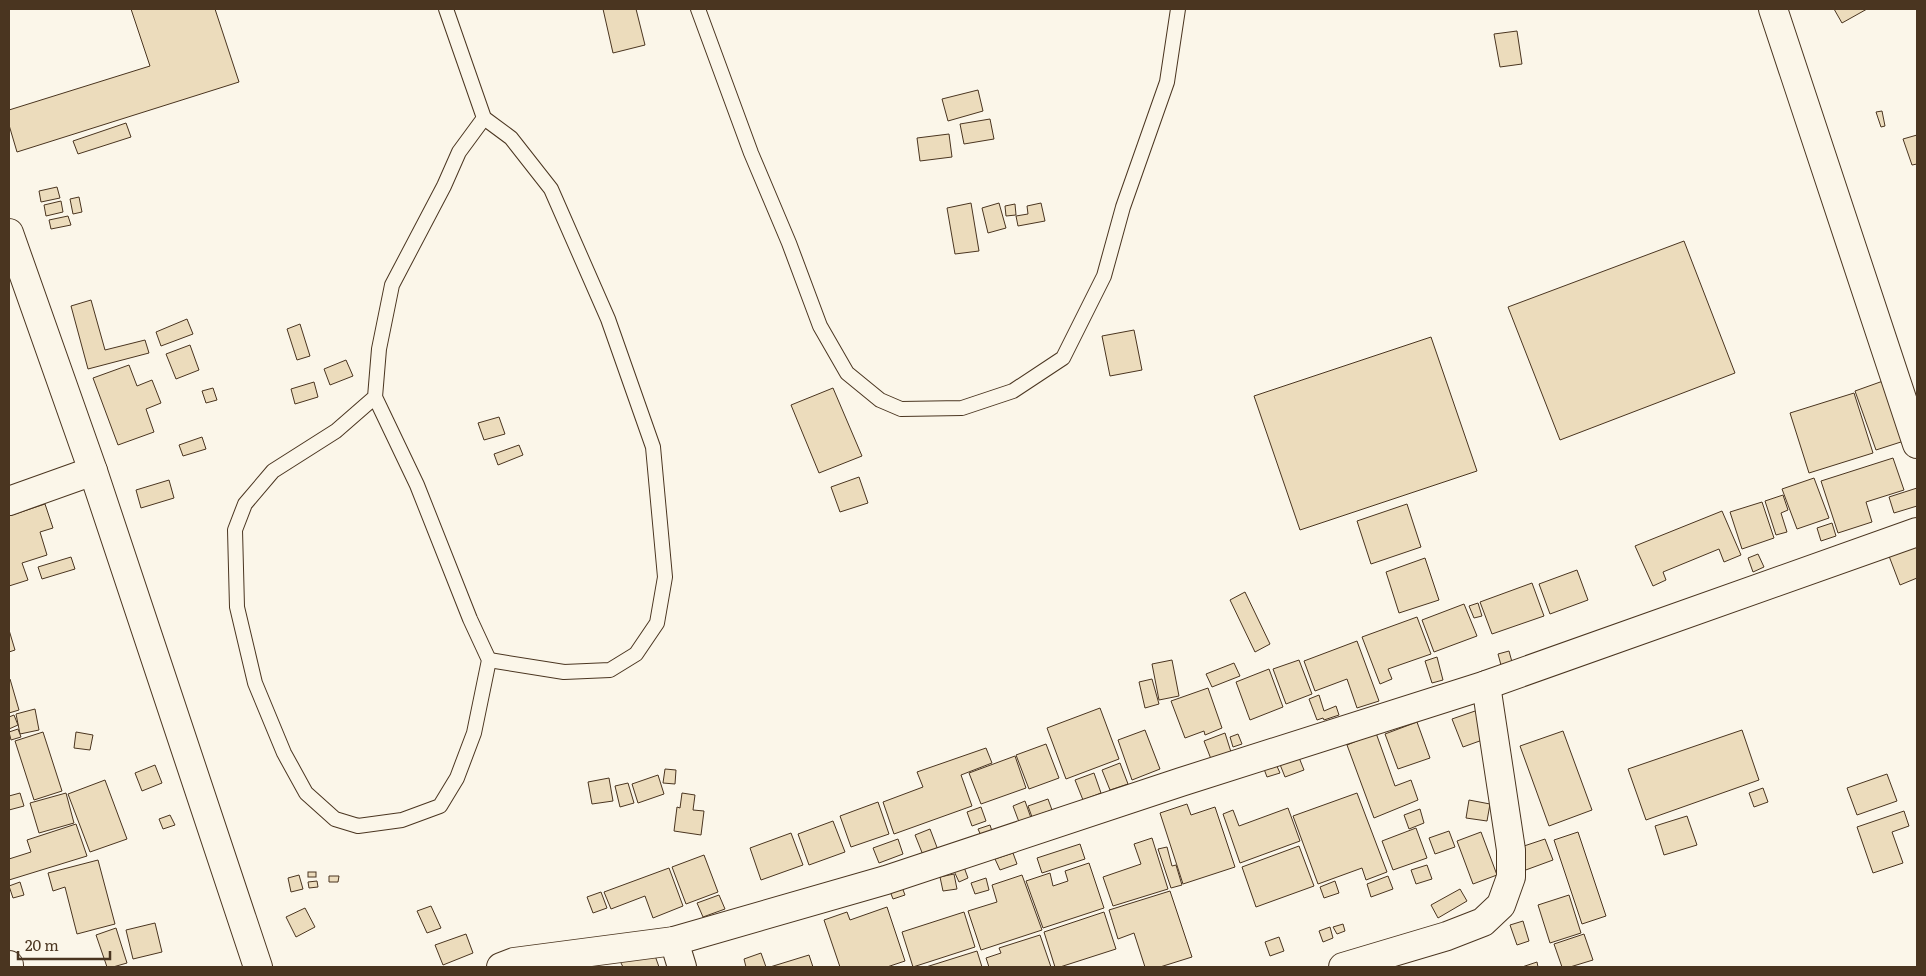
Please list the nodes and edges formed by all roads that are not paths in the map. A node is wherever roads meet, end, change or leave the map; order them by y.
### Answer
1 (446, 9) edge
2 (698, 9) edge
3 (1178, 9) edge
4 (1772, 9) edge
5 (484, 118) junction
6 (9, 233) edge
7 (375, 398) junction
8 (1917, 444) edge
9 (93, 472) junction
10 (9, 502) edge
11 (1917, 532) edge
12 (490, 660) junction
13 (1486, 685) junction
14 (674, 941) junction
15 (258, 967) edge
16 (501, 967) edge
17 (682, 967) edge
18 (1343, 967) edge

1 - 5 lane
2 - 3 lane
4 - 8 street
5 - 7 lane
5 - 12 lane
6 - 9 street
7 - 12 lane
7 - 12 lane
9 - 10 street
9 - 15 street
11 - 13 street
13 - 14 street
13 - 18 street
14 - 16 street
14 - 17 street

